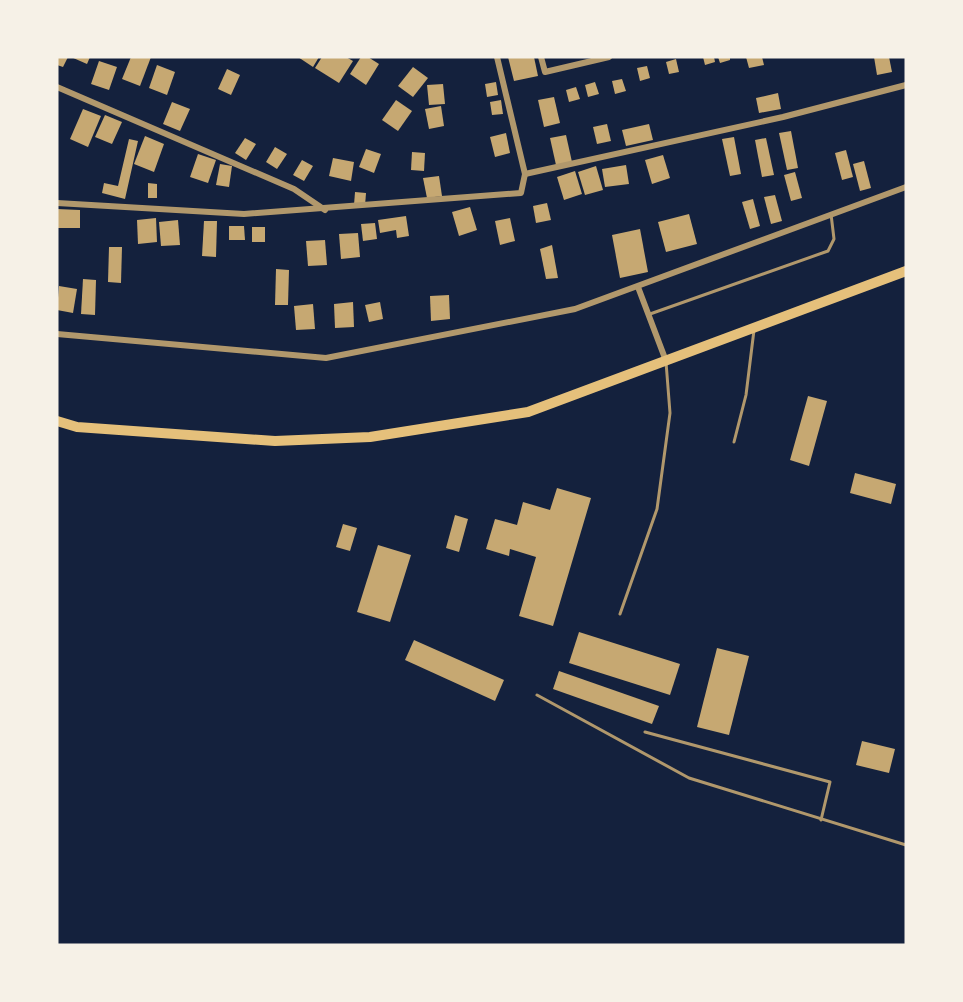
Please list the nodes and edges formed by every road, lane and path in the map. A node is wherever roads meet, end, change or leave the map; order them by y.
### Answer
1 (497, 57) edge
2 (541, 57) edge
3 (609, 57) edge
4 (906, 85) edge
5 (57, 87) edge
6 (525, 174) junction
7 (906, 186) edge
8 (57, 203) edge
9 (325, 210) junction
10 (831, 214) junction
11 (906, 271) edge
12 (638, 286) junction
13 (648, 314) junction
14 (754, 328) junction
15 (57, 334) edge
16 (666, 361) junction
17 (57, 421) edge
18 (734, 442) dead end
19 (620, 614) dead end
20 (537, 695) dead end
21 (645, 732) dead end
22 (821, 820) junction
23 (906, 845) edge

1 - 6 street
2 - 3 street
4 - 6 street
5 - 9 street
6 - 9 street
7 - 10 street
8 - 9 street
10 - 12 street
10 - 13 lane
11 - 14 main road
12 - 13 street
12 - 15 street
13 - 16 street
14 - 16 main road
14 - 18 lane
16 - 17 main road
16 - 19 lane
20 - 22 lane
21 - 22 lane
22 - 23 lane

